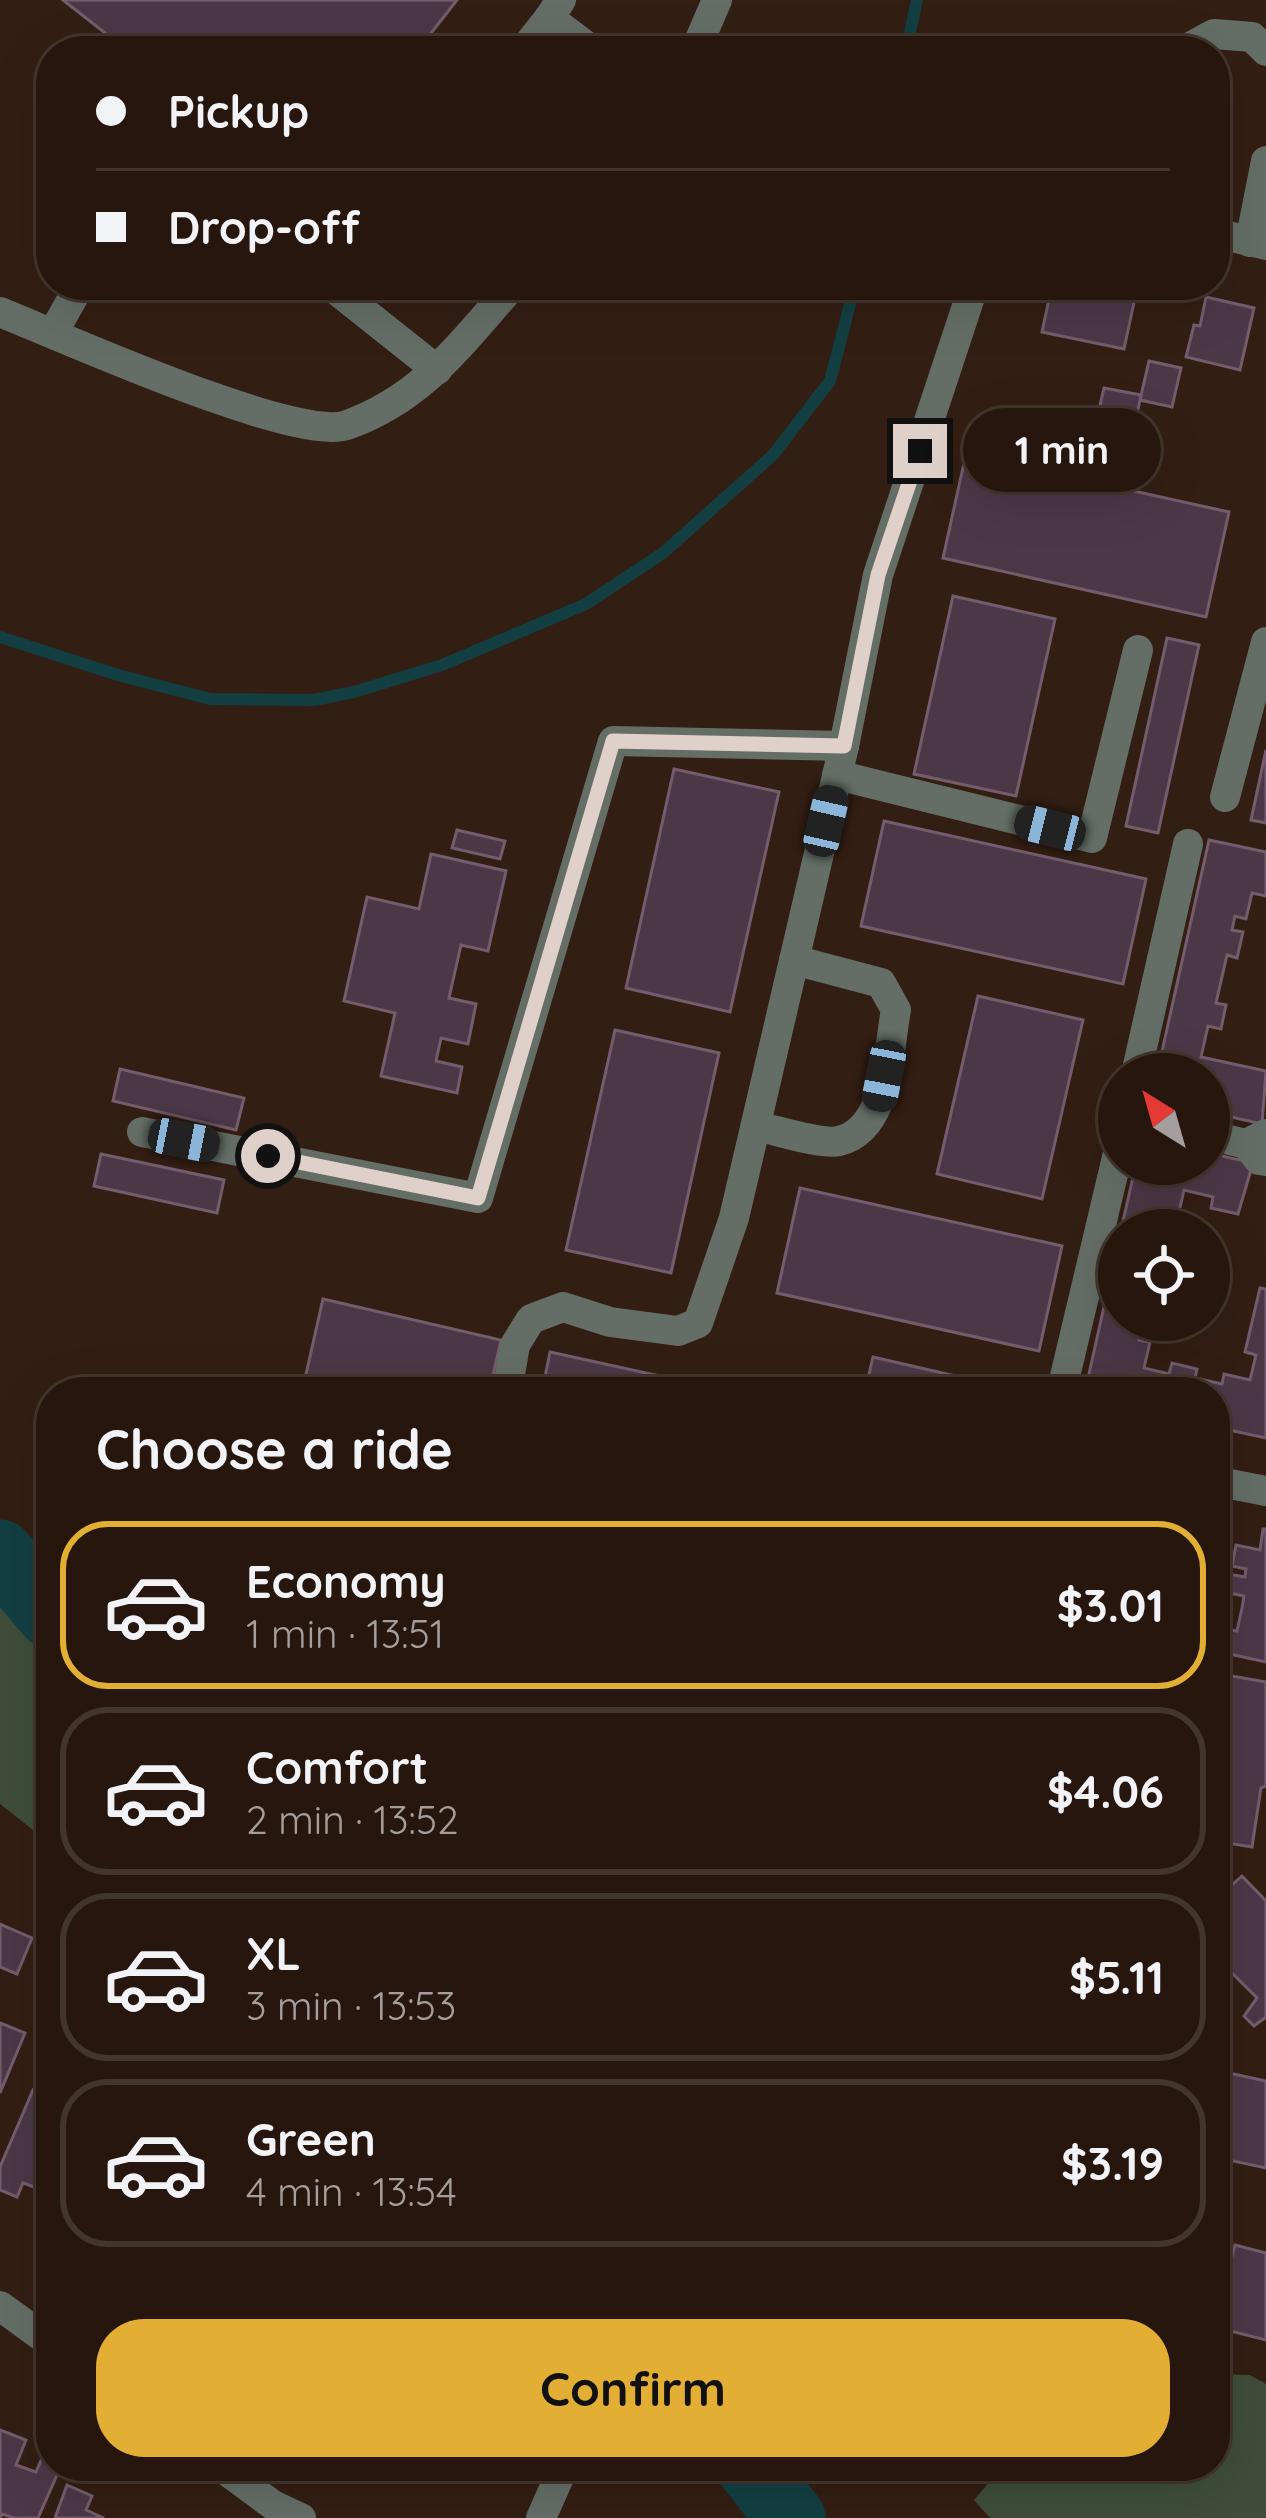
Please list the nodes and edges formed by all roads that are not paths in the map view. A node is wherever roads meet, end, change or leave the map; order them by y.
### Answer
1 (717, 0) edge
2 (555, 9) edge
3 (534, 36) edge
4 (579, 36) edge
5 (701, 36) edge
6 (1210, 36) edge
7 (1266, 51) edge
8 (1266, 161) edge
9 (1258, 243) edge
10 (72, 300) edge
11 (353, 300) edge
12 (500, 300) edge
13 (969, 300) edge
14 (0, 312) edge
15 (53, 333) junction
16 (437, 370) junction
17 (1266, 642) edge
18 (1138, 650) dead end
19 (840, 760) junction
20 (1225, 797) dead end
21 (1188, 844) dead end
22 (794, 960) junction
23 (1141, 1053) edge
24 (756, 1126) junction
25 (142, 1132) dead end
26 (1111, 1185) edge
27 (510, 1377) edge
28 (1066, 1377) edge
29 (1230, 1484) edge
30 (1266, 1491) edge
31 (0, 2306) edge
32 (36, 2332) edge
33 (241, 2481) edge
34 (557, 2481) edge
35 (301, 2518) edge
36 (541, 2518) edge

1 - 5 street
2 - 3 street
2 - 4 street
6 - 7 street
8 - 9 street
10 - 15 street
11 - 16 street
12 - 16 street
13 - 19 street
14 - 15 street
15 - 16 street
17 - 20 street
18 - 19 street
19 - 22 street
19 - 25 street
21 - 23 street
22 - 24 street
22 - 24 street
24 - 27 street
26 - 28 street
29 - 30 street
31 - 32 street
33 - 35 street
34 - 36 street

